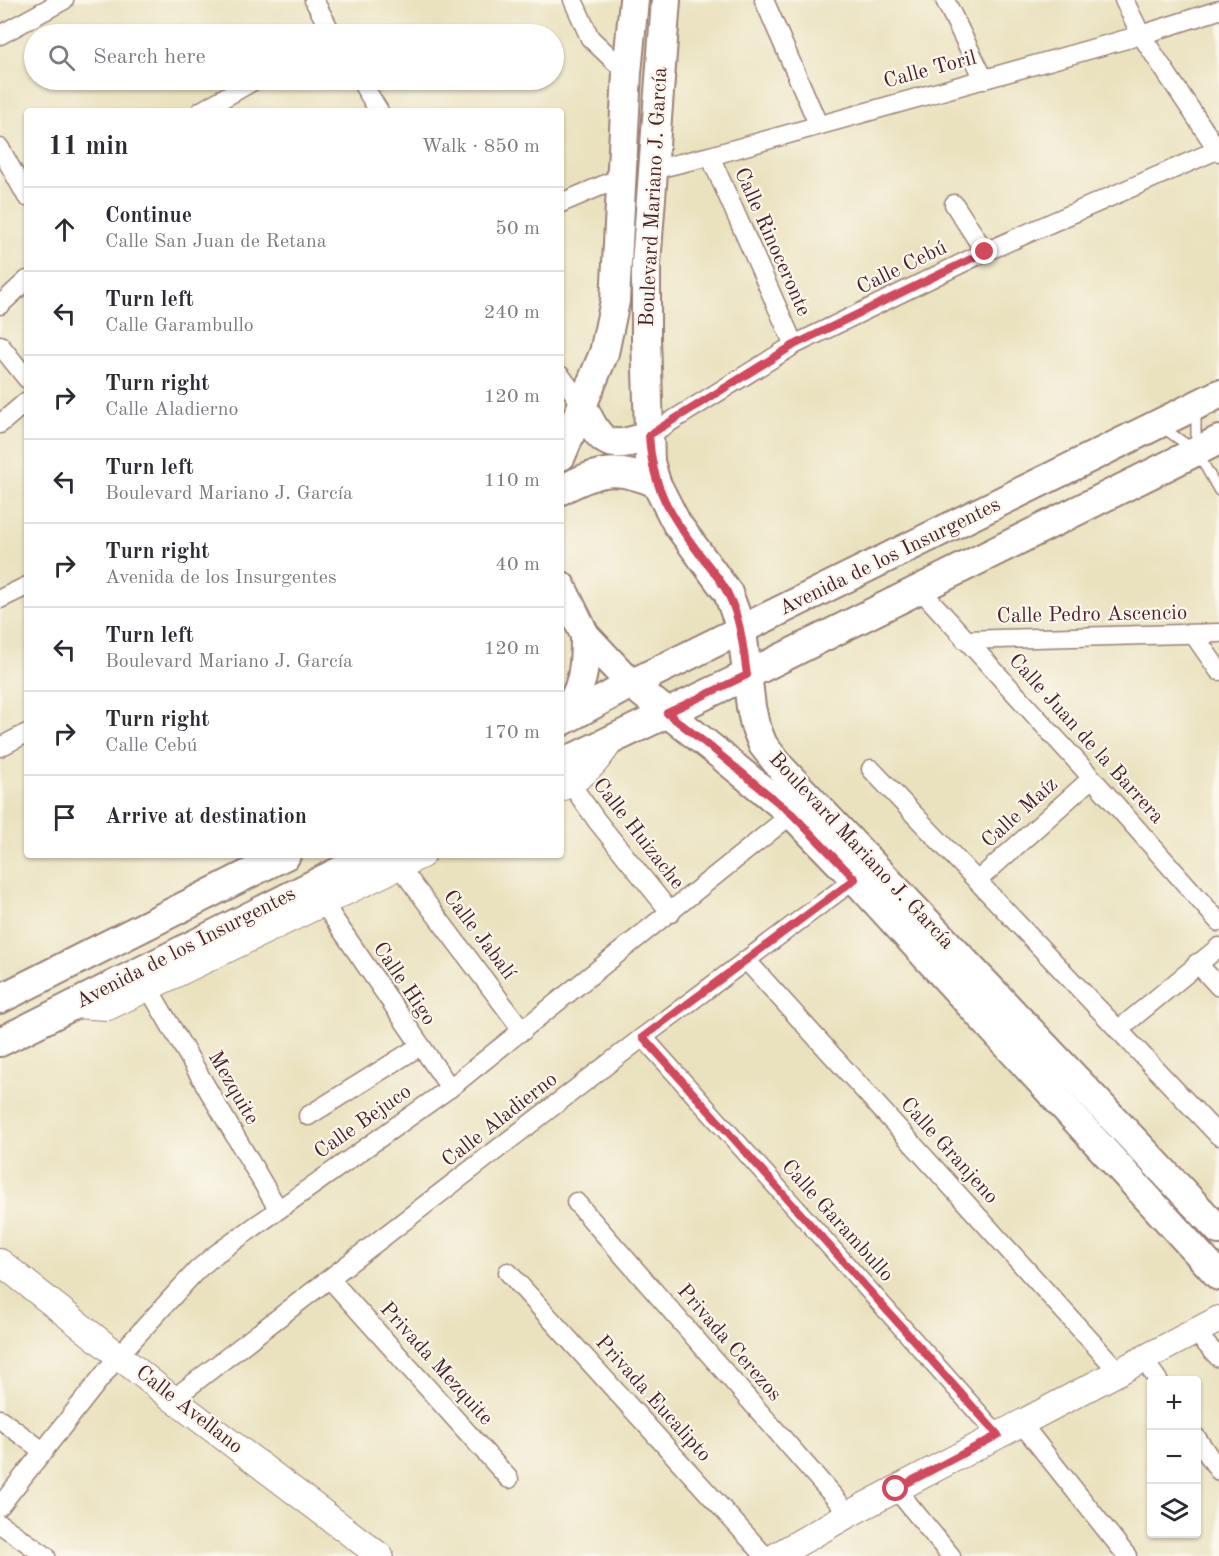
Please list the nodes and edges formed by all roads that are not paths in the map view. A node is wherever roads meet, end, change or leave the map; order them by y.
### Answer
1 (64, 0) edge
2 (314, 0) edge
3 (573, 0) edge
4 (634, 0) edge
5 (666, 0) edge
6 (764, 0) edge
7 (945, 0) edge
8 (1124, 0) edge
9 (1219, 10) edge
10 (327, 24) edge
11 (0, 35) edge
12 (1141, 35) junction
13 (627, 73) junction
14 (984, 79) junction
15 (238, 90) edge
16 (366, 90) edge
17 (206, 108) edge
18 (377, 108) edge
19 (818, 124) junction
20 (0, 148) edge
21 (1219, 150) edge
22 (710, 156) junction
23 (652, 170) junction
24 (622, 177) junction
25 (24, 192) edge
26 (564, 202) edge
27 (954, 204) dead end
28 (985, 252) junction
29 (24, 283) edge
30 (0, 305) edge
31 (0, 345) edge
32 (794, 345) junction
33 (24, 375) edge
34 (564, 380) edge
35 (1207, 400) edge
36 (24, 404) edge
37 (583, 406) junction
38 (0, 424) edge
39 (1158, 424) junction
40 (649, 435) junction
41 (1208, 446) edge
42 (564, 449) edge
43 (656, 483) junction
44 (564, 489) edge
45 (1219, 491) edge
46 (24, 588) edge
47 (919, 588) junction
48 (564, 592) edge
49 (728, 593) junction
50 (0, 600) edge
51 (798, 603) junction
52 (742, 631) junction
53 (1219, 633) edge
54 (585, 635) junction
55 (1194, 635) junction
56 (965, 640) junction
57 (1219, 671) edge
58 (747, 675) junction
59 (631, 684) junction
60 (667, 713) junction
61 (564, 715) edge
62 (564, 718) edge
63 (24, 735) edge
64 (0, 747) edge
65 (871, 769) dead end
66 (564, 778) edge
67 (1092, 778) junction
68 (792, 814) junction
69 (280, 858) edge
70 (366, 858) edge
71 (416, 858) edge
72 (399, 866) junction
73 (855, 879) junction
74 (977, 881) junction
75 (323, 903) junction
76 (896, 907) junction
77 (671, 913) junction
78 (1219, 922) edge
79 (1219, 947) edge
80 (746, 960) junction
81 (1197, 963) junction
82 (1219, 987) edge
83 (149, 989) junction
84 (0, 999) edge
85 (72, 1005) junction
86 (1118, 1029) junction
87 (523, 1030) junction
88 (643, 1037) junction
89 (0, 1042) edge
90 (420, 1046) junction
91 (450, 1089) junction
92 (308, 1116) dead end
93 (1219, 1136) edge
94 (576, 1202) dead end
95 (278, 1209) junction
96 (1219, 1230) edge
97 (0, 1262) edge
98 (508, 1272) dead end
99 (1219, 1276) edge
100 (330, 1279) junction
101 (1219, 1319) edge
102 (1195, 1332) junction
103 (119, 1355) junction
104 (1219, 1358) edge
105 (1143, 1359) junction
106 (1119, 1372) junction
107 (1155, 1376) edge
108 (173, 1399) junction
109 (0, 1419) edge
110 (1021, 1423) junction
111 (998, 1435) junction
112 (1201, 1443) edge
113 (44, 1452) junction
114 (1219, 1471) edge
115 (509, 1479) dead end
116 (896, 1489) junction
117 (0, 1506) edge
118 (849, 1514) junction
119 (0, 1524) edge
120 (46, 1556) edge
121 (380, 1556) edge
122 (765, 1556) edge
123 (776, 1556) edge
124 (951, 1556) edge
125 (1127, 1556) edge

1 - 11 street
2 - 10 street
3 - 13 street
4 - 13 main road, Boulevard Mariano J. García
5 - 23 main road, Boulevard Mariano J. García
6 - 19 street
7 - 14 street
8 - 12 street
9 - 12 street, Calle Toril
12 - 14 street, Calle Toril
12 - 21 street
13 - 24 main road, Boulevard Mariano J. García
14 - 19 street, Calle Toril
15 - 17 street
16 - 18 street
19 - 22 street, Calle Toril
20 - 25 street
21 - 28 street, Calle Cebú
22 - 23 street, Calle Toril
22 - 32 street, Calle Rinoceronte
23 - 40 main road, Boulevard Mariano J. García
24 - 26 street
24 - 37 main road, Boulevard Mariano J. García
27 - 28 street
28 - 32 street, Calle Cebú
29 - 30 street
31 - 33 street
32 - 40 street, Calle Cebú
34 - 37 street
35 - 39 main road, Avenida de los Insurgentes
35 - 41 lane
36 - 38 street
37 - 40 main road
37 - 42 main road, Boulevard Mariano J. García
39 - 41 lane
39 - 51 main road, Avenida de los Insurgentes
40 - 43 main road, Boulevard Mariano J. García
41 - 45 lane
41 - 47 main road, Avenida de los Insurgentes
43 - 44 main road
43 - 49 main road, Boulevard Mariano J. García
46 - 50 street
47 - 56 street, Calle Juan de la Barrera
47 - 58 main road, Avenida de los Insurgentes
48 - 54 main road, Boulevard Mariano J. García
49 - 51 main road
49 - 52 main road, Boulevard Mariano J. García
51 - 52 main road, Avenida de los Insurgentes
52 - 58 main road, Boulevard Mariano J. García
52 - 59 main road, Avenida de los Insurgentes
53 - 55 street, Calle Pedro Ascencio
54 - 59 main road, Boulevard Mariano J. García
54 - 61 main road
55 - 56 street, Calle Pedro Ascencio
55 - 57 street
56 - 67 street, Calle Juan de la Barrera
58 - 60 main road, Avenida de los Insurgentes
58 - 76 main road, Boulevard Mariano J. García
59 - 60 main road, Boulevard Mariano J. García
59 - 62 main road, Avenida de los Insurgentes
60 - 66 main road, Avenida de los Insurgentes
60 - 68 main road, Boulevard Mariano J. García
63 - 64 street
65 - 74 street
66 - 77 street, Calle Huizache
67 - 74 street, Calle Maíz
67 - 78 street, Calle Juan de la Barrera
68 - 73 main road, Boulevard Mariano J. García
68 - 77 street, Calle Bejuco
69 - 84 main road, Avenida de los Insurgentes
70 - 85 main road, Avenida de los Insurgentes
71 - 72 street
72 - 75 street
72 - 87 street, Calle Jabalí
73 - 76 main road, Boulevard Mariano J. García
73 - 80 street, Calle Aladierno
74 - 86 street
75 - 83 street
75 - 90 street, Calle Higo
76 - 96 main road, Boulevard Mariano J. García
76 - 99 main road, Boulevard Mariano J. García
77 - 87 street, Calle Bejuco
79 - 81 street
80 - 88 street, Calle Aladierno
80 - 106 street, Calle Granjeno
81 - 82 street
81 - 86 street
83 - 85 street
83 - 95 street, Mezquite
85 - 89 main road, Avenida de los Insurgentes
86 - 93 street
87 - 91 street, Calle Bejuco
88 - 100 street, Calle Aladierno
88 - 111 street, Calle Garambullo
90 - 91 street, Calle Higo
90 - 92 street
91 - 95 street, Calle Bejuco
94 - 118 street, Privada Cerezos
95 - 103 street, Calle Bejuco
97 - 103 street, Calle Avellano
98 - 122 street, Privada Eucalipto
100 - 108 street, Calle Aladierno
100 - 115 street, Privada Mezquite
101 - 102 street
102 - 104 street
102 - 105 street
103 - 108 street, Calle Avellano
103 - 113 street, Calle Bejuco
105 - 106 street
105 - 107 street
106 - 110 street
108 - 121 street, Calle Avellano
109 - 113 street
110 - 111 street
110 - 125 street
111 - 116 street
112 - 114 street
113 - 117 street, Calle Bejuco
116 - 118 street
116 - 124 street
118 - 123 street
119 - 120 street

